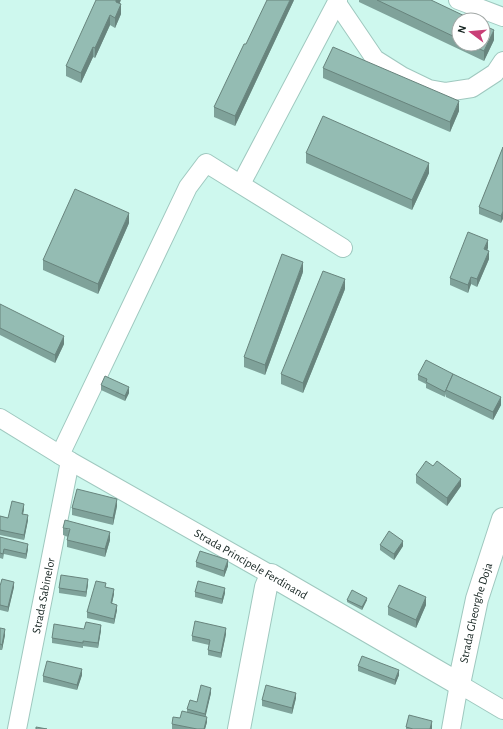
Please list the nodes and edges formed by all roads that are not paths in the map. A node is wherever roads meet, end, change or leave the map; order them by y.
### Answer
1 (458, 0) edge
2 (337, 2) edge
3 (503, 17) edge
4 (503, 61) edge
5 (241, 184) junction
6 (343, 248) dead end
7 (0, 418) edge
8 (65, 458) junction
9 (503, 520) edge
10 (272, 575) junction
11 (459, 684) junction
12 (503, 710) edge
13 (16, 729) edge
14 (239, 729) edge
15 (452, 729) edge

1 - 3 street
2 - 4 street
2 - 5 street
5 - 6 street
5 - 8 street, Strada Sabinelor
7 - 8 street, Strada Principele Ferdinand
8 - 10 street, Strada Principele Ferdinand
8 - 13 street, Strada Sabinelor
9 - 11 main road, Strada Gheorghe Doja
10 - 11 main road, Strada Principele Ferdinand
10 - 14 main road
11 - 12 street, Strada Principele Ferdinand
11 - 15 street

